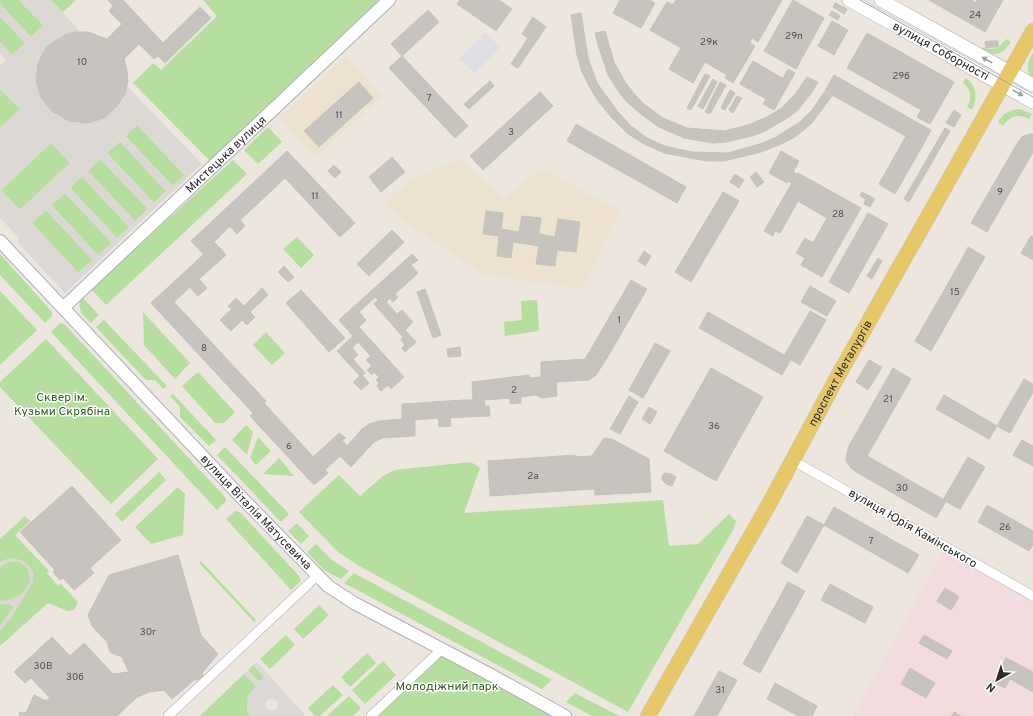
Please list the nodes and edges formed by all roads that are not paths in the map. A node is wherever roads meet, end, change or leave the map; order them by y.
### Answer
1 (389, 0) edge
2 (849, 0) edge
3 (881, 0) edge
4 (1033, 31) edge
5 (1005, 78) junction
6 (1033, 85) edge
7 (1033, 102) edge
8 (0, 241) edge
9 (63, 308) junction
10 (792, 460) junction
11 (317, 576) junction
12 (1033, 596) edge
13 (442, 649) junction
14 (168, 716) edge
15 (371, 716) edge
16 (565, 716) edge
17 (648, 716) edge

1 - 9 street, Мистецька вулиця
2 - 5 main road, вулиця Соборності
5 -> 3 main road, вулиця Соборності
4 - 5 main road, проспект Металургів
5 - 6 main road, вулиця Соборності
5 -> 7 main road, вулиця Соборності
5 - 10 main road, проспект Металургів
8 - 9 street, вулиця Віталія Матусевича
9 - 11 street, вулиця Віталія Матусевича
10 - 12 street, вулиця Юрія Камінського
10 - 17 main road, проспект Металургів
11 - 13 street, вулиця Віталія Матусевича
11 - 14 street
13 - 15 street
13 - 16 street, вулиця Віталія Матусевича

